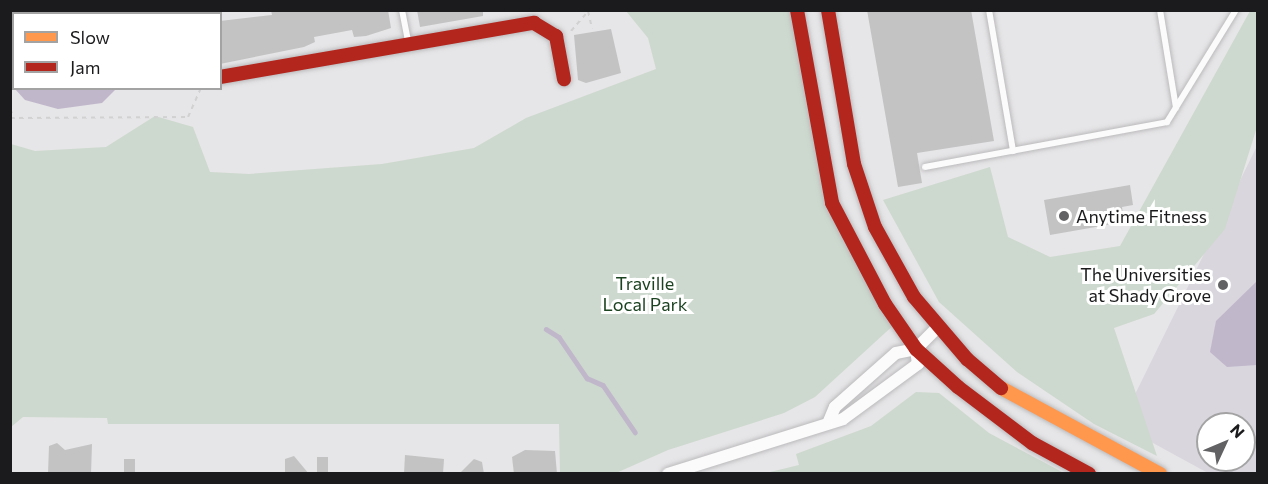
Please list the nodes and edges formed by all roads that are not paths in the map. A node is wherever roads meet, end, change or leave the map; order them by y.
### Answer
1 (402, 10) edge
2 (797, 10) edge
3 (828, 10) edge
4 (989, 10) edge
5 (1160, 10) edge
6 (1236, 10) edge
7 (408, 43) junction
8 (222, 77) edge
9 (564, 79) dead end
10 (1176, 108) junction
11 (1013, 151) junction
12 (925, 167) dead end
13 (938, 327) junction
14 (916, 348) junction
15 (829, 421) junction
16 (668, 474) edge
17 (1089, 474) edge
18 (1160, 474) edge

1 - 7 lane
2 - 14 main road
3 - 13 main road
4 - 11 lane
5 - 10 lane
6 - 10 lane
7 - 8 main road
7 - 9 main road
10 - 11 lane
11 - 12 lane
13 - 14 street
13 - 18 main road
14 - 15 street
14 - 15 street
14 - 17 main road
15 - 16 street

